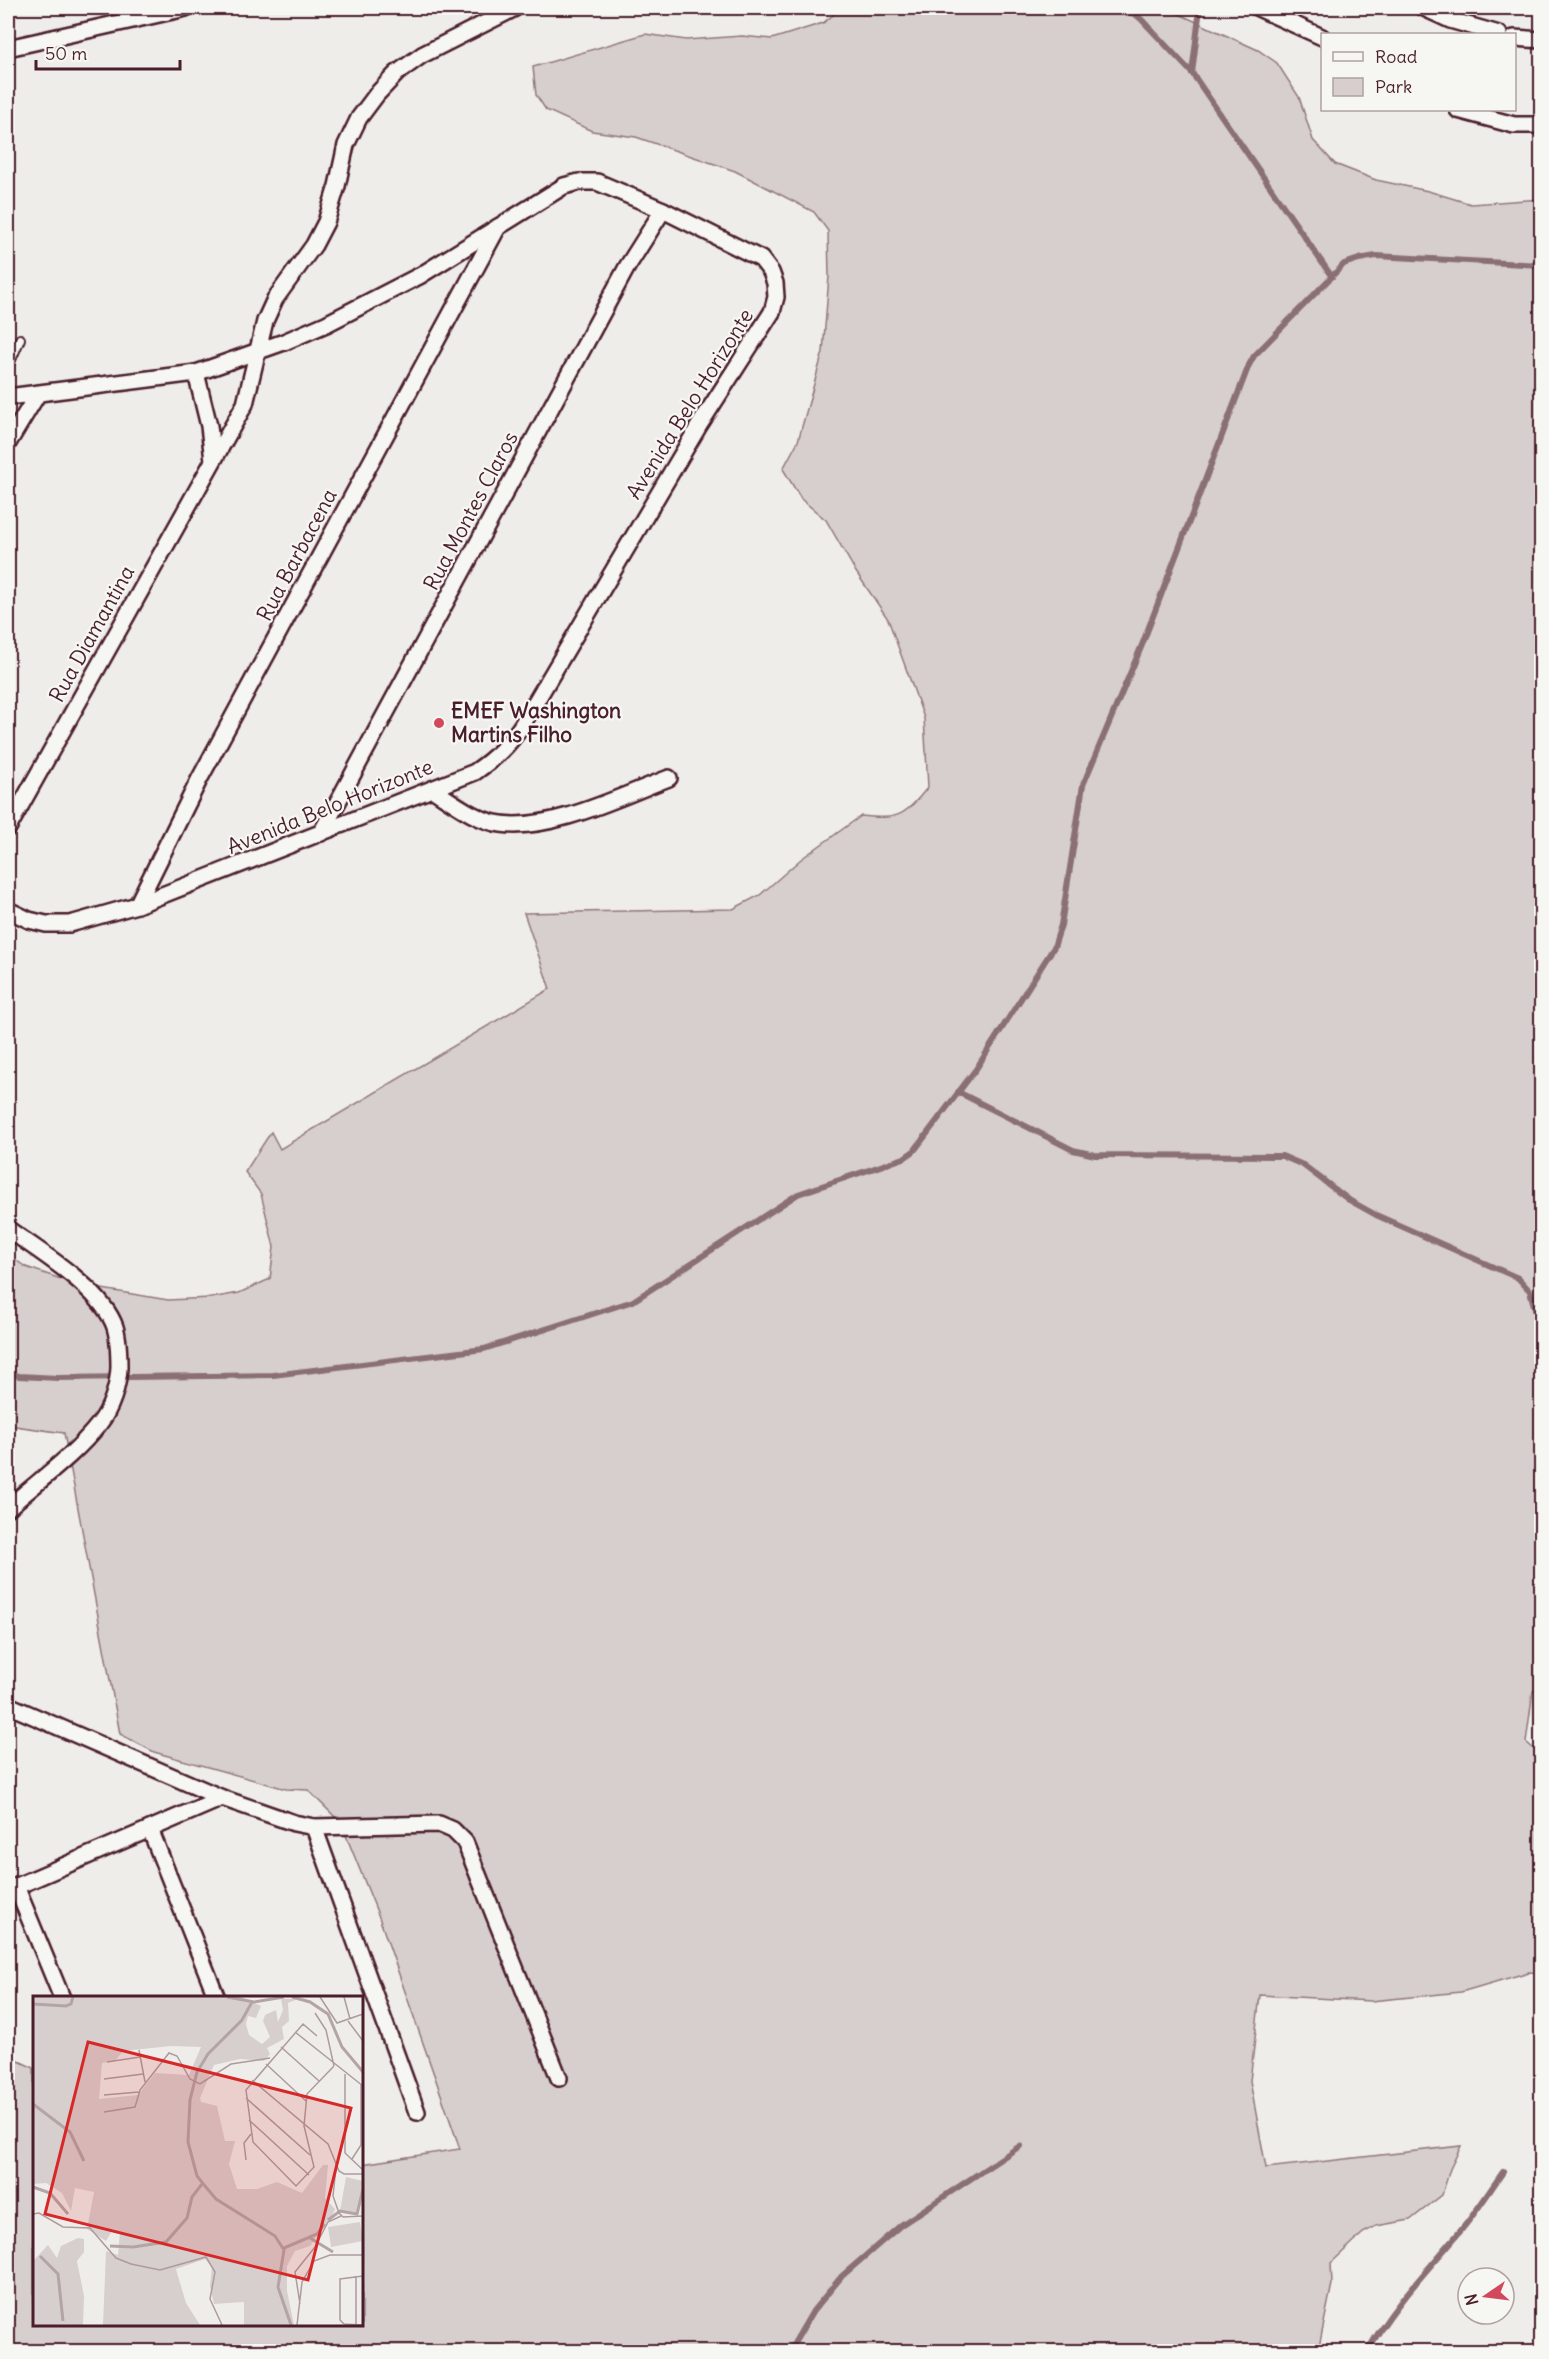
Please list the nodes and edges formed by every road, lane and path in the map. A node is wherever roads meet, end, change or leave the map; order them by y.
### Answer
1 (186, 8) edge
2 (515, 8) edge
3 (1258, 8) edge
4 (1424, 8) edge
5 (1496, 33) edge
6 (1321, 36) edge
7 (1516, 38) edge
8 (1542, 40) edge
9 (8, 48) edge
10 (1462, 111) edge
11 (1542, 125) edge
12 (663, 210) junction
13 (498, 227) junction
14 (20, 339) dead end
15 (256, 352) junction
16 (8, 367) edge
17 (196, 373) junction
18 (37, 395) junction
19 (8, 397) edge
20 (8, 443) edge
21 (213, 460) junction
22 (669, 778) dead end
23 (432, 789) junction
24 (8, 828) edge
25 (321, 833) junction
26 (137, 904) junction
27 (8, 910) edge
28 (8, 1229) edge
29 (8, 1508) edge
30 (8, 1705) edge
31 (222, 1798) junction
32 (314, 1827) junction
33 (150, 1829) junction
34 (12, 1888) edge
35 (61, 1996) edge
36 (216, 1996) edge
37 (559, 2078) dead end
38 (417, 2112) dead end

1 - 9 street
2 - 15 street, Rua Diamantina
3 - 6 street
4 - 5 street
7 - 8 street
10 - 11 street
12 - 13 street, Avenida Belo Horizonte
12 - 23 street, Avenida Belo Horizonte
12 - 25 street, Rua Montes Claros
13 - 15 street, Avenida Belo Horizonte
13 - 26 street, Rua Barbacena
14 - 16 lane
15 - 17 street, Avenida Belo Horizonte
15 - 21 street, Rua Diamantina
17 - 18 street, Avenida Belo Horizonte
17 - 21 street
18 - 19 street, Avenida Belo Horizonte
18 - 20 street
21 - 24 street, Rua Diamantina
22 - 23 street
23 - 25 street, Avenida Belo Horizonte
25 - 26 street, Avenida Belo Horizonte
26 - 27 street, Avenida Belo Horizonte
28 - 29 street
30 - 31 street
31 - 32 street
31 - 33 street
32 - 37 street
32 - 38 street
33 - 34 street
33 - 36 street
34 - 35 street

